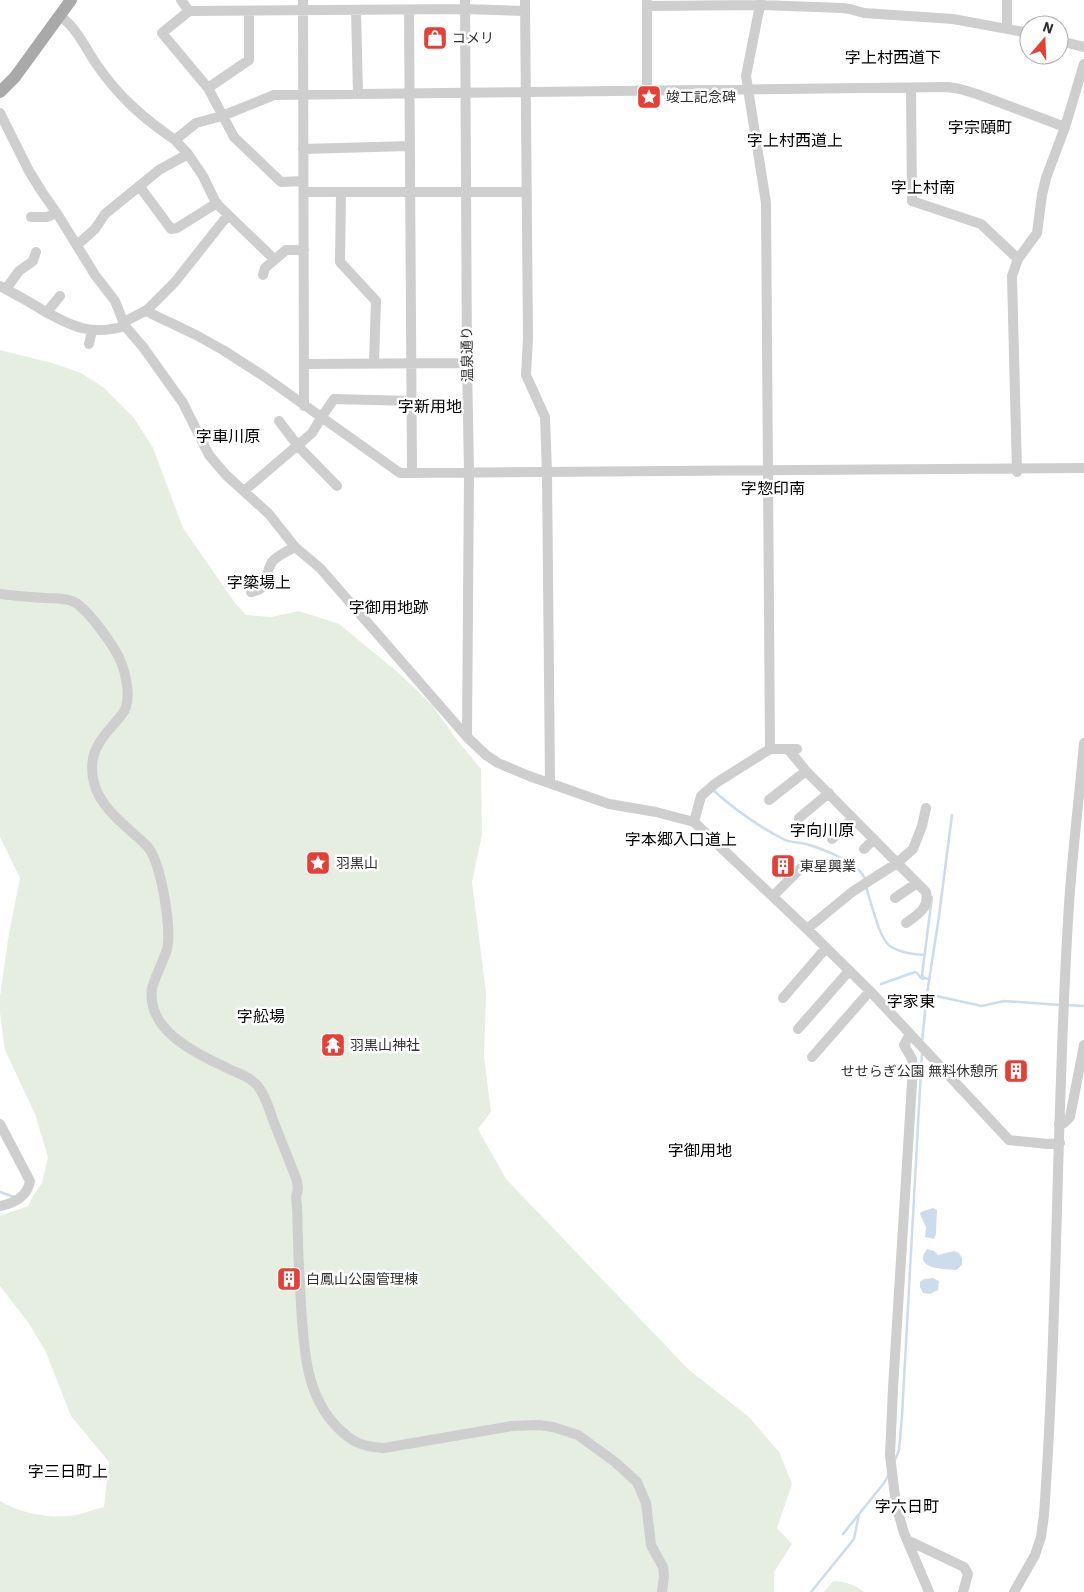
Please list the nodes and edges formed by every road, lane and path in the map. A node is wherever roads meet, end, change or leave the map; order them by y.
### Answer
1 (71, 0) edge
2 (181, 0) edge
3 (303, 0) edge
4 (525, 0) edge
5 (1007, 0) edge
6 (647, 3) edge
7 (760, 3) edge
8 (465, 4) edge
9 (356, 10) junction
10 (409, 10) junction
11 (189, 11) junction
12 (249, 11) junction
13 (302, 11) junction
14 (525, 11) junction
15 (60, 15) junction
16 (1007, 28) junction
17 (1019, 31) edge
18 (1069, 43) edge
19 (1084, 47) edge
20 (1084, 64) edge
21 (208, 88) junction
22 (911, 88) junction
23 (748, 90) junction
24 (647, 91) junction
25 (0, 92) edge
26 (526, 92) junction
27 (465, 93) junction
28 (303, 94) junction
29 (358, 94) junction
30 (410, 94) junction
31 (0, 113) edge
32 (222, 116) junction
33 (1065, 127) junction
34 (175, 140) junction
35 (410, 146) junction
36 (303, 149) junction
37 (188, 154) junction
38 (304, 182) junction
39 (140, 187) junction
40 (304, 192) junction
41 (411, 192) junction
42 (527, 192) junction
43 (341, 193) junction
44 (466, 193) junction
45 (217, 203) junction
46 (56, 213) junction
47 (228, 215) junction
48 (31, 217) dead end
49 (77, 245) junction
50 (304, 250) junction
51 (36, 252) dead end
52 (274, 259) junction
53 (1018, 259) junction
54 (263, 275) dead end
55 (3, 288) edge
56 (60, 296) dead end
57 (147, 310) junction
58 (47, 312) junction
59 (124, 324) junction
60 (92, 330) junction
61 (89, 344) dead end
62 (374, 363) junction
63 (412, 363) junction
64 (466, 363) junction
65 (305, 364) junction
66 (412, 402) junction
67 (304, 406) junction
68 (321, 418) junction
69 (279, 421) dead end
70 (298, 446) junction
71 (1084, 468) edge
72 (769, 470) junction
73 (1017, 470) junction
74 (469, 472) junction
75 (547, 472) junction
76 (412, 473) junction
77 (337, 486) dead end
78 (244, 491) junction
79 (295, 547) junction
80 (251, 592) dead end
81 (0, 594) edge
82 (467, 737) junction
83 (1084, 743) edge
84 (770, 749) junction
85 (806, 771) junction
86 (550, 783) junction
87 (829, 793) junction
88 (769, 800) dead end
89 (926, 808) dead end
90 (799, 818) dead end
91 (853, 818) junction
92 (694, 822) junction
93 (832, 838) dead end
94 (874, 839) junction
95 (864, 849) dead end
96 (897, 863) junction
97 (801, 868) dead end
98 (917, 883) junction
99 (773, 896) junction
100 (895, 898) dead end
101 (906, 923) dead end
102 (808, 929) junction
103 (826, 948) junction
104 (848, 971) junction
105 (870, 991) junction
106 (783, 998) dead end
107 (798, 1029) dead end
108 (913, 1037) junction
109 (1084, 1044) edge
110 (812, 1057) dead end
111 (0, 1124) edge
112 (1059, 1124) junction
113 (1060, 1143) junction
114 (0, 1206) edge
115 (907, 1540) junction
116 (662, 1592) edge
117 (929, 1592) edge
118 (963, 1592) edge
119 (1014, 1592) edge

1 - 15 main road
2 - 11 street
3 - 13 street
4 - 14 street
5 - 16 street
6 - 7 street
6 - 24 street
7 - 16 street
7 - 23 street
8 - 10 street
8 - 14 street
8 - 27 street, 温泉通り
9 - 10 street
9 - 13 street
9 - 29 street
10 - 30 street
11 - 12 street
11 - 21 street
12 - 13 street
12 - 21 street
13 - 28 street
14 - 26 street
15 - 25 main road
15 - 34 street
16 - 17 street
18 - 19 street
20 - 33 street
21 - 32 street
22 - 23 street
22 - 33 street
22 - 53 street
23 - 24 street
23 - 72 street
24 - 26 street
26 - 27 street
26 - 42 street
27 - 30 street
27 - 44 street, 温泉通り
28 - 29 street
28 - 32 street
28 - 36 street
29 - 30 street
30 - 35 street
31 - 46 street
32 - 34 street
32 - 38 street
33 - 53 street
34 - 37 street
35 - 36 street
35 - 41 street
36 - 38 street
37 - 39 street
37 - 45 street
38 - 40 street
39 - 45 street
39 - 49 street
40 - 43 street
40 - 50 street
41 - 43 street
41 - 44 street
41 - 63 street
42 - 44 street
42 - 75 street
43 - 62 street
44 - 64 street, 温泉通り
45 - 47 street
46 - 48 street
46 - 49 street
47 - 52 street
47 - 57 street
49 - 59 street
50 - 52 street
50 - 65 street
51 - 55 street
52 - 54 street
53 - 73 street
55 - 58 street
56 - 58 street
57 - 59 street
57 - 67 street
58 - 60 street
59 - 60 street
59 - 78 street
60 - 61 street
62 - 63 street
62 - 65 street
63 - 64 street
63 - 66 street
64 - 74 street, 温泉通り
65 - 67 street
66 - 68 street
66 - 76 street
67 - 68 street
68 - 70 street
68 - 76 street
69 - 70 street
70 - 77 street
70 - 78 street
71 - 73 street
72 - 73 street
72 - 75 street
72 - 84 street
74 - 75 street
74 - 76 street
74 - 82 street, 温泉通り
75 - 86 street
78 - 79 street
79 - 80 street
79 - 82 street
81 - 116 street
82 - 86 street
83 - 112 street
84 - 85 street
84 - 92 street
85 - 87 street
85 - 88 street
86 - 92 street
87 - 90 street
87 - 91 street
89 - 96 street
91 - 93 street
91 - 94 street
92 - 99 street
94 - 95 street
94 - 96 street
96 - 98 street
96 - 102 street
97 - 99 street
98 - 100 street
98 - 101 street
99 - 102 street
102 - 103 street
103 - 104 street
103 - 106 street
104 - 105 street
104 - 107 street
105 - 108 street
105 - 110 street
108 - 113 street
108 - 115 street
109 - 112 street
111 - 114 street
112 - 113 street
113 - 119 street
115 - 117 street
115 - 118 street

